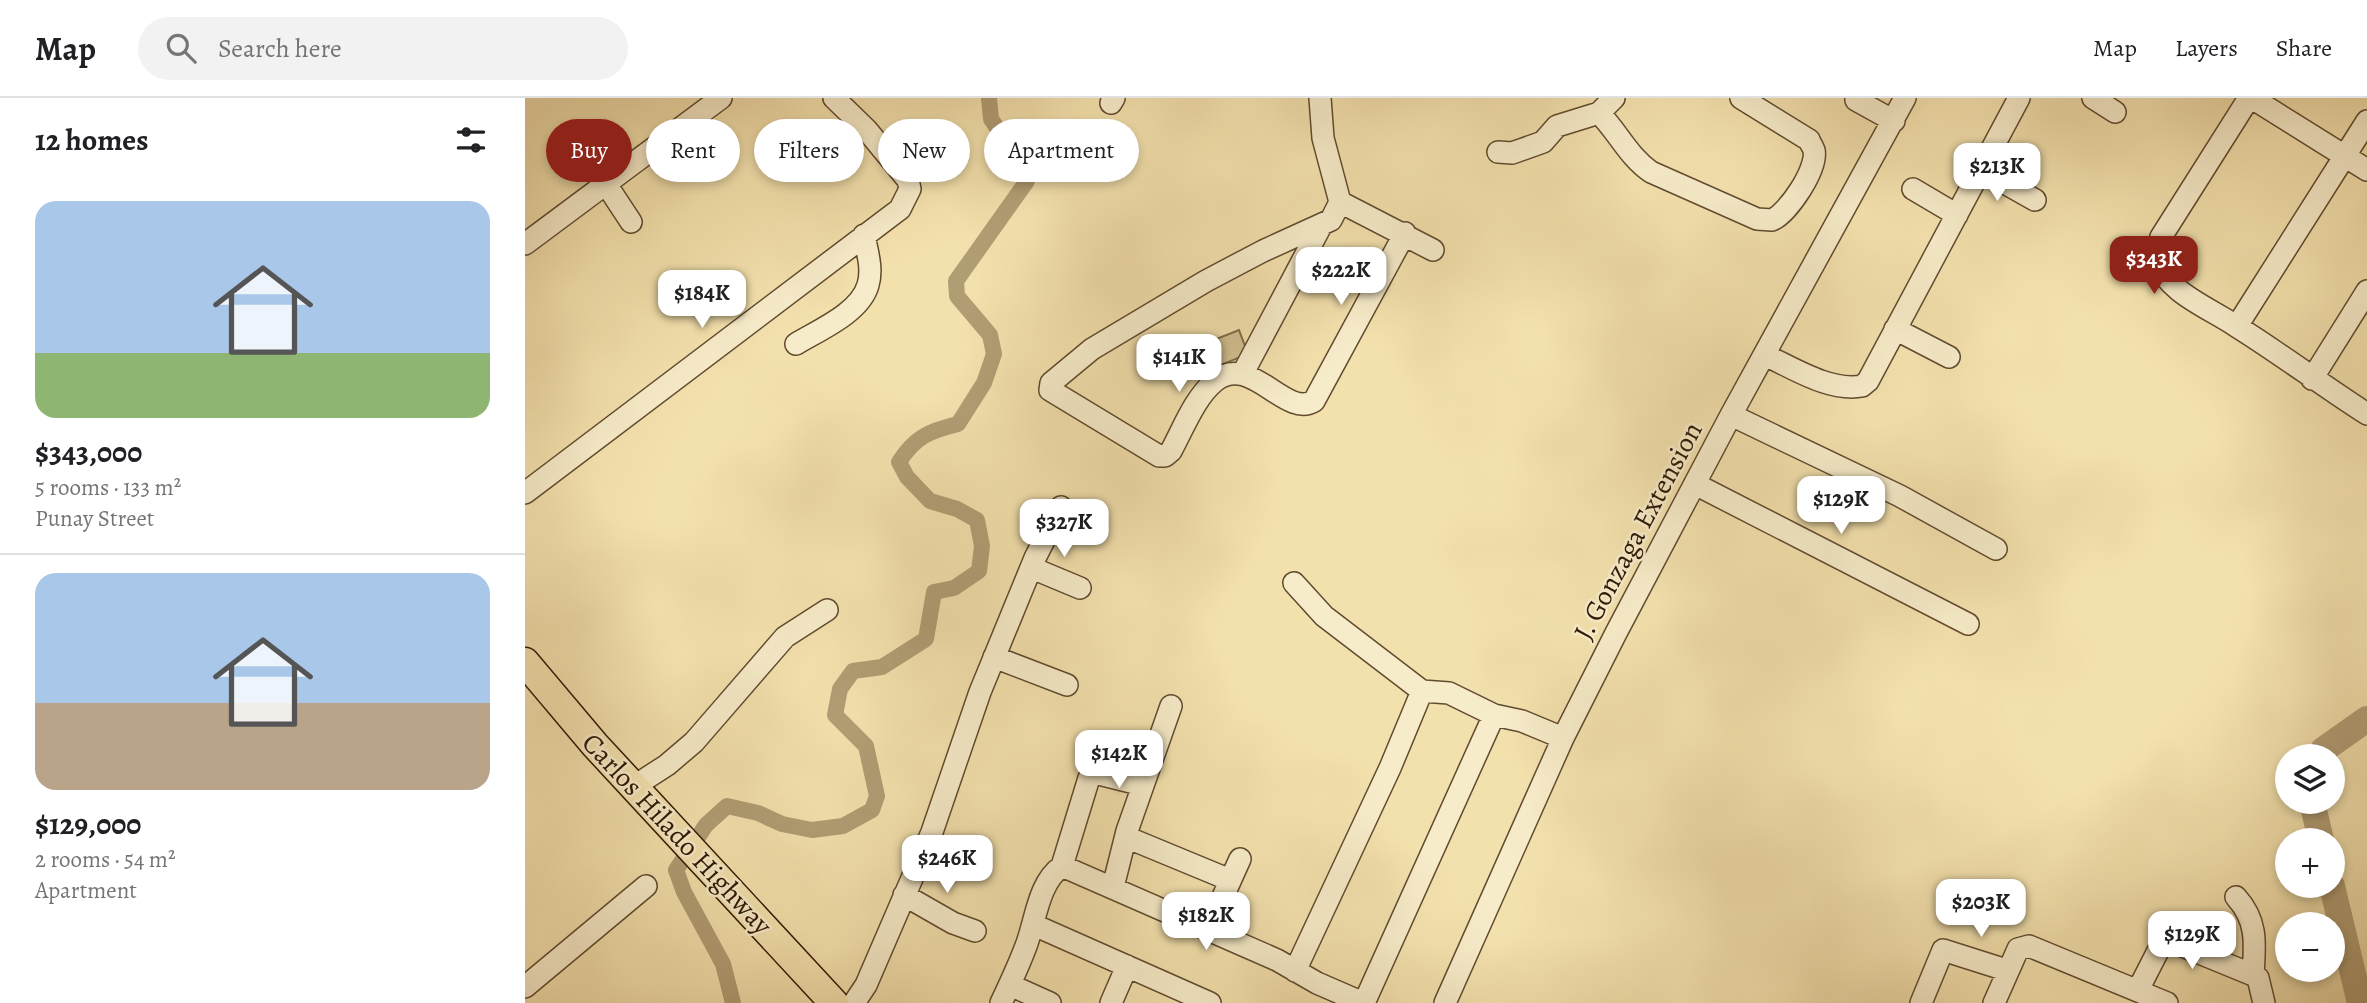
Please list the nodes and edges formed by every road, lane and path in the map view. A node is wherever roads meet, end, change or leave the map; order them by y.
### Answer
1 (721, 98) edge
2 (834, 98) edge
3 (1320, 98) edge
4 (1741, 98) edge
5 (1905, 98) edge
6 (2019, 98) edge
7 (2093, 98) edge
8 (2251, 98) edge
9 (1856, 100) dead end
10 (1606, 105) edge
11 (2115, 112) dead end
12 (1894, 121) junction
13 (2367, 121) edge
14 (1498, 152) dead end
15 (2345, 154) junction
16 (1980, 169) junction
17 (2367, 170) edge
18 (606, 184) junction
19 (1913, 189) dead end
20 (2035, 200) dead end
21 (1340, 202) junction
22 (1957, 215) junction
23 (631, 222) dead end
24 (1322, 224) junction
25 (1405, 233) junction
26 (864, 235) junction
27 (525, 244) edge
28 (1433, 250) dead end
29 (2367, 291) edge
30 (2237, 326) junction
31 (1895, 329) junction
32 (796, 344) dead end
33 (1765, 355) junction
34 (1949, 357) dead end
35 (1243, 373) junction
36 (2312, 379) junction
37 (2367, 414) edge
38 (1731, 415) junction
39 (1695, 484) junction
40 (525, 493) edge
41 (1061, 507) dead end
42 (1996, 549) dead end
43 (1032, 568) junction
44 (1294, 583) dead end
45 (1080, 588) dead end
46 (827, 610) dead end
47 (1968, 624) dead end
48 (994, 657) junction
49 (525, 662) edge
50 (1067, 685) dead end
51 (1422, 691) junction
52 (1171, 706) dead end
53 (1494, 715) junction
54 (1563, 738) junction
55 (1143, 785) junction
56 (633, 787) junction
57 (1126, 838) junction
58 (1240, 859) dead end
59 (1062, 866) junction
60 (1230, 880) junction
61 (646, 886) dead end
62 (1113, 887) junction
63 (904, 895) junction
64 (2236, 897) dead end
65 (1034, 925) junction
66 (1208, 930) junction
67 (975, 931) dead end
68 (1127, 967) junction
69 (2006, 970) junction
70 (1295, 971) junction
71 (2253, 975) junction
72 (525, 987) edge
73 (2139, 990) junction
74 (1006, 994) edge
75 (2002, 1000) edge
76 (834, 1003) edge
77 (854, 1003) edge
78 (1050, 1003) edge
79 (1111, 1003) edge
80 (1210, 1003) edge
81 (1364, 1003) edge
82 (1445, 1003) edge
83 (1920, 1003) edge
84 (2167, 1003) edge
85 (2264, 1003) edge

1 - 18 street
2 - 26 street
3 - 21 street
4 - 10 street
5 - 12 street, J. Gonzaga Extension
6 - 16 street
7 - 11 street
8 - 15 street
8 - 30 street
9 - 12 street
10 - 14 street
12 - 33 street, J. Gonzaga Extension
13 - 15 street
15 - 17 street
15 - 30 street
16 - 20 street
16 - 22 street
18 - 23 street
18 - 27 street
19 - 22 street
21 - 24 street
21 - 25 street
22 - 31 street
24 - 35 street
24 - 35 street
25 - 28 street
25 - 35 street
26 - 32 street
26 - 40 street
29 - 36 street
30 - 36 street
31 - 33 street
31 - 34 street
33 - 38 street, J. Gonzaga Extension
36 - 37 street
38 - 39 street, J. Gonzaga Extension
38 - 42 street
39 - 47 street
39 - 54 street, J. Gonzaga Extension
41 - 43 street
43 - 45 street
43 - 48 street
44 - 51 street
46 - 56 street
48 - 50 street
48 - 63 street
49 - 56 main road, Carlos Hilado Highway
51 - 53 street
51 - 70 street
52 - 55 street
53 - 54 street
53 - 81 street
54 - 82 street, J. Gonzaga Extension
55 - 57 street
55 - 59 street
56 - 76 main road, Carlos Hilado Highway
57 - 60 street
57 - 62 street
58 - 60 street
59 - 62 street
59 - 65 street
60 - 66 street
61 - 72 street
62 - 66 street
63 - 67 street
63 - 77 street
64 - 71 street
65 - 68 street
65 - 74 street
66 - 70 street
68 - 79 street
68 - 80 street
69 - 73 street
69 - 75 street
69 - 83 street
70 - 81 street
71 - 73 street
71 - 85 street
73 - 84 street
74 - 78 street

